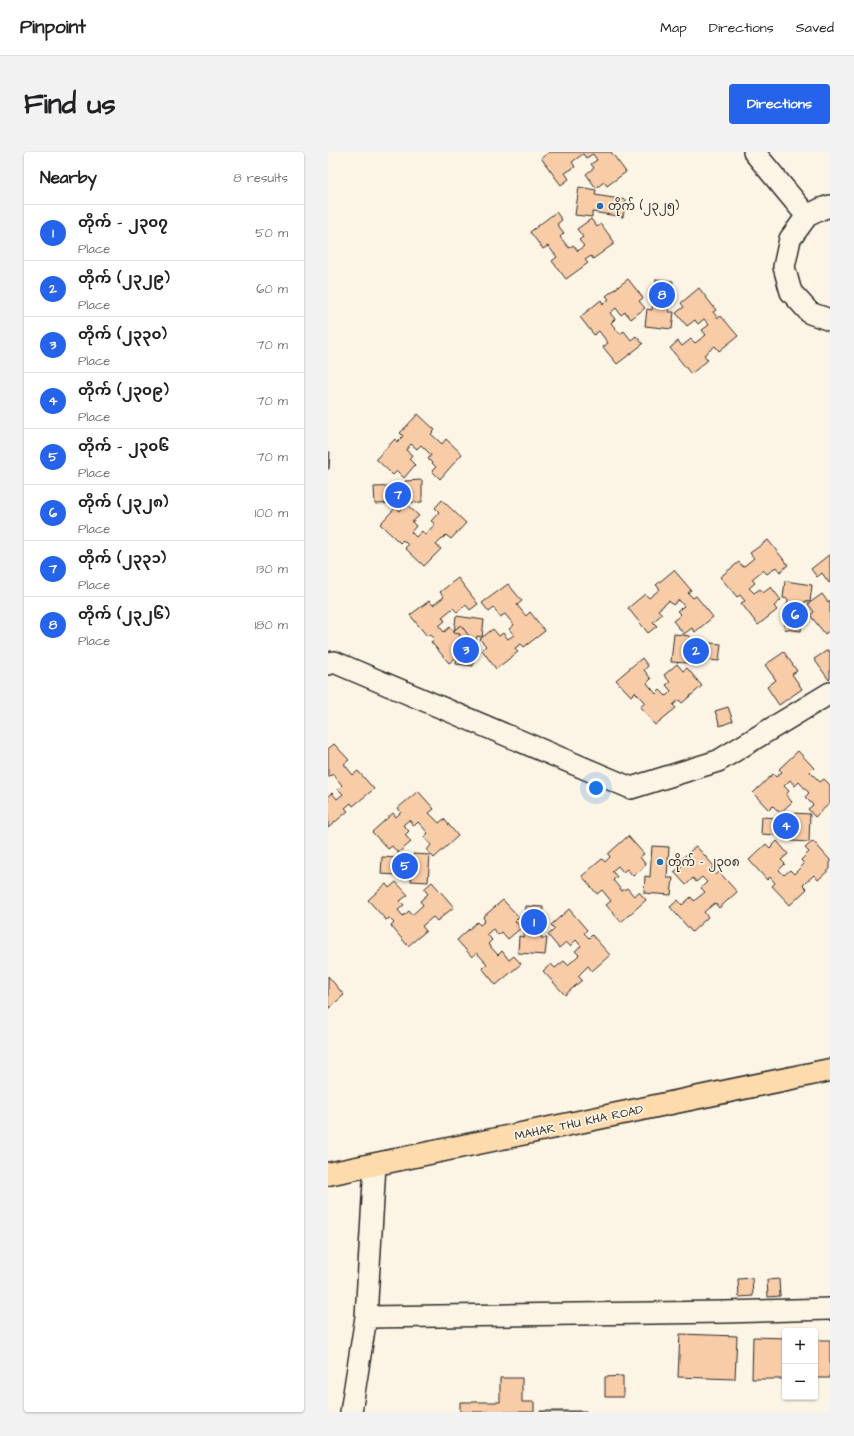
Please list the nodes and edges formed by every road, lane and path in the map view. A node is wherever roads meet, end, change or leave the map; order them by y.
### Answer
1 (754, 152) edge
2 (830, 206) edge
3 (808, 216) junction
4 (830, 320) edge
5 (328, 664) edge
6 (830, 693) edge
7 (830, 1070) edge
8 (375, 1165) junction
9 (328, 1174) edge
10 (830, 1308) edge
11 (366, 1317) junction
12 (351, 1412) edge

1 - 3 street
2 - 3 street
3 - 4 street
5 - 6 street
7 - 8 main road, MAHAR THU KHA ROAD
8 - 9 main road, MAHAR THU KHA ROAD
8 - 11 street
10 - 11 street
11 - 12 street

